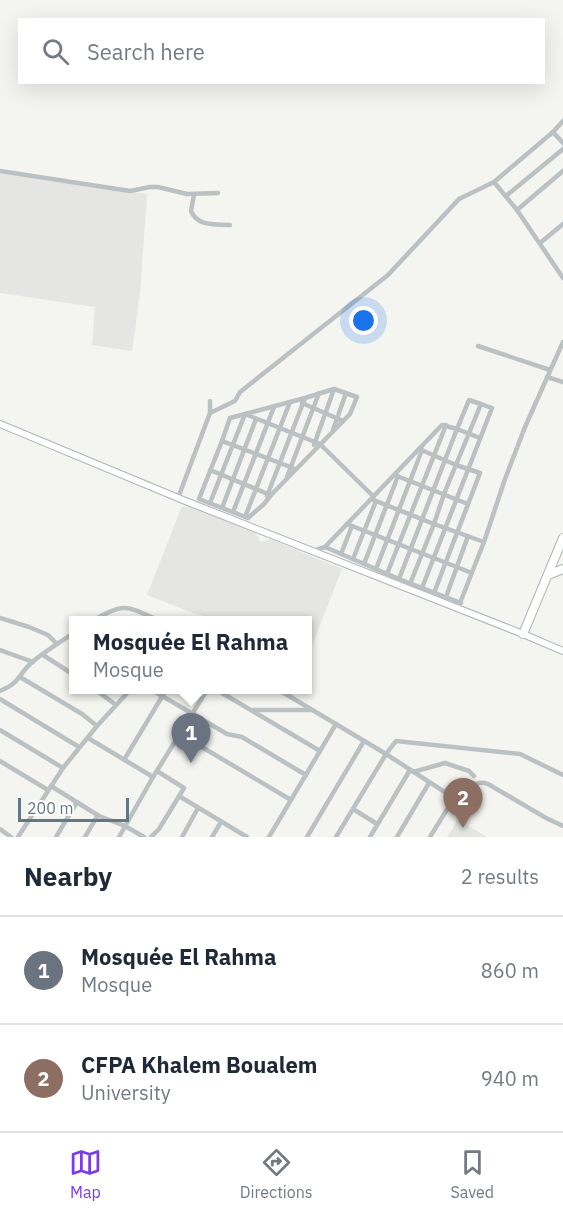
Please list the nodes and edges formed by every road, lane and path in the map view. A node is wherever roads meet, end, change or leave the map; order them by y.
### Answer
1 (563, 120) edge
2 (553, 132) junction
3 (563, 143) edge
4 (563, 149) edge
5 (0, 171) edge
6 (563, 171) edge
7 (494, 182) junction
8 (218, 193) dead end
9 (194, 195) junction
10 (506, 196) junction
11 (517, 210) junction
12 (563, 224) edge
13 (230, 225) dead end
14 (540, 243) junction
15 (561, 271) edge
16 (563, 278) edge
17 (563, 342) edge
18 (478, 346) dead end
19 (550, 370) junction
20 (547, 376) junction
21 (563, 382) edge
22 (334, 389) junction
23 (318, 393) junction
24 (346, 393) junction
25 (210, 401) dead end
26 (292, 401) junction
27 (304, 401) junction
28 (481, 404) junction
29 (274, 407) junction
30 (313, 408) junction
31 (210, 413) junction
32 (325, 413) junction
33 (245, 414) junction
34 (337, 418) junction
35 (256, 419) junction
36 (343, 421) junction
37 (0, 424) edge
38 (268, 424) junction
39 (446, 425) junction
40 (279, 428) junction
41 (457, 429) junction
42 (292, 433) junction
43 (332, 433) junction
44 (469, 434) junction
45 (302, 437) junction
46 (480, 438) junction
47 (222, 441) junction
48 (317, 443) junction
49 (233, 445) junction
50 (244, 449) junction
51 (421, 450) junction
52 (256, 454) junction
53 (434, 455) junction
54 (268, 459) junction
55 (445, 460) junction
56 (280, 463) junction
57 (456, 465) junction
58 (293, 468) junction
59 (468, 468) junction
60 (210, 470) junction
61 (222, 475) junction
62 (396, 476) junction
63 (233, 480) junction
64 (410, 481) junction
65 (244, 484) junction
66 (422, 485) junction
67 (256, 489) junction
68 (434, 490) junction
69 (269, 494) junction
70 (444, 494) junction
71 (178, 498) junction
72 (374, 499) junction
73 (456, 499) junction
74 (210, 503) junction
75 (468, 504) junction
76 (387, 505) junction
77 (222, 508) junction
78 (399, 510) junction
79 (232, 512) junction
80 (410, 514) junction
81 (245, 517) junction
82 (422, 519) junction
83 (434, 524) junction
84 (350, 525) junction
85 (445, 528) junction
86 (364, 531) junction
87 (456, 532) junction
88 (375, 535) junction
89 (468, 536) junction
90 (563, 538) edge
91 (388, 540) junction
92 (484, 542) junction
93 (399, 544) junction
94 (325, 547) junction
95 (559, 547) junction
96 (411, 549) junction
97 (313, 551) junction
98 (422, 553) junction
99 (341, 554) junction
100 (435, 558) junction
101 (563, 558) edge
102 (353, 559) junction
103 (445, 562) junction
104 (364, 564) junction
105 (457, 567) junction
106 (563, 568) edge
107 (376, 569) junction
108 (472, 573) junction
109 (387, 574) junction
110 (547, 576) junction
111 (399, 579) junction
112 (410, 584) junction
113 (422, 588) junction
114 (434, 592) junction
115 (446, 597) junction
116 (460, 605) junction
117 (102, 616) edge
118 (146, 616) edge
119 (0, 618) edge
120 (523, 634) junction
121 (69, 637) edge
122 (57, 644) junction
123 (0, 650) edge
124 (563, 651) edge
125 (43, 655) junction
126 (33, 662) junction
127 (69, 672) edge
128 (20, 677) junction
129 (1, 690) edge
130 (101, 694) edge
131 (126, 694) edge
132 (159, 694) edge
133 (205, 694) edge
134 (224, 694) edge
135 (286, 694) edge
136 (162, 696) junction
137 (0, 699) edge
138 (116, 705) junction
139 (251, 710) junction
140 (313, 710) junction
141 (193, 714) junction
142 (336, 724) junction
143 (97, 726) junction
144 (0, 730) edge
145 (180, 734) junction
146 (88, 738) junction
147 (364, 741) junction
148 (79, 747) junction
149 (320, 751) junction
150 (386, 754) junction
151 (0, 760) edge
152 (124, 760) junction
153 (63, 768) junction
154 (157, 771) junction
155 (411, 771) junction
156 (306, 775) junction
157 (563, 775) edge
158 (474, 776) dead end
159 (153, 777) junction
160 (429, 783) junction
161 (50, 788) junction
162 (179, 796) junction
163 (454, 798) junction
164 (291, 800) junction
165 (77, 802) junction
166 (198, 808) junction
167 (353, 809) junction
168 (98, 815) junction
169 (221, 822) junction
170 (377, 824) junction
171 (125, 826) junction
172 (563, 826) edge
173 (0, 828) edge
174 (244, 836) edge
175 (11, 837) edge
176 (18, 837) edge
177 (56, 837) edge
178 (85, 837) edge
179 (118, 837) edge
180 (144, 837) edge
181 (151, 837) edge
182 (182, 837) edge
183 (212, 837) edge
184 (269, 837) edge
185 (307, 837) edge
186 (336, 837) edge
187 (370, 837) edge
188 (397, 837) edge
189 (430, 837) edge

1 - 2 street
2 - 3 street
2 - 7 street
4 - 10 street
5 - 9 street
6 - 11 street
7 - 10 street
7 - 31 street
8 - 9 street
9 - 13 street
10 - 11 street
11 - 14 street
12 - 14 street
14 - 15 street
15 - 16 street
17 - 19 street
18 - 19 street
19 - 20 street
20 - 21 street
20 - 92 street
22 - 23 street
22 - 24 street
22 - 32 street
23 - 27 street
23 - 30 street
24 - 34 street
24 - 36 street
25 - 31 street
26 - 27 street
26 - 29 street
26 - 40 street
27 - 30 street
27 - 42 street
28 - 41 street
28 - 44 street
28 - 46 street
29 - 33 street
29 - 38 street
30 - 32 street
30 - 45 street
31 - 71 street
32 - 34 street
32 - 48 street
33 - 35 street
33 - 47 street
33 - 49 street
34 - 36 street
34 - 43 street
35 - 38 street
35 - 50 street
36 - 43 street
37 - 71 street
38 - 40 street
38 - 52 street
39 - 41 street
39 - 51 street
39 - 53 street
40 - 42 street
40 - 54 street
41 - 44 street
41 - 55 street
42 - 45 street
42 - 56 street
43 - 48 street
44 - 46 street
44 - 57 street
45 - 48 street
45 - 58 street
46 - 59 street
47 - 49 street
47 - 60 street
48 - 58 street
48 - 72 street
49 - 50 street
49 - 61 street
50 - 52 street
50 - 63 street
51 - 53 street
51 - 62 street
51 - 64 street
52 - 54 street
52 - 65 street
53 - 55 street
53 - 66 street
54 - 56 street
54 - 67 street
55 - 57 street
55 - 68 street
56 - 58 street
56 - 69 street
57 - 59 street
57 - 70 street
58 - 69 street
59 - 73 street
59 - 75 street
60 - 61 street
60 - 74 street
61 - 63 street
61 - 74 street
62 - 64 street
62 - 72 street
62 - 76 street
63 - 65 street
63 - 77 street
64 - 66 street
64 - 78 street
65 - 67 street
65 - 79 street
66 - 68 street
66 - 80 street
67 - 69 street
67 - 81 street
68 - 70 street
68 - 82 street
69 - 81 street
70 - 73 street
70 - 83 street
71 - 97 street
72 - 76 street
72 - 84 street
72 - 86 street
73 - 75 street
73 - 85 street
74 - 77 street
75 - 87 street
76 - 78 street
76 - 88 street
77 - 79 street
78 - 80 street
78 - 91 street
79 - 81 street
80 - 82 street
80 - 93 street
82 - 83 street
82 - 96 street
83 - 85 street
83 - 98 street
84 - 86 street
84 - 94 street
84 - 99 street
85 - 87 street
85 - 100 street
86 - 88 street
86 - 102 street
87 - 89 street
87 - 103 street
88 - 91 street
88 - 104 street
89 - 92 street
89 - 105 street
90 - 95 highway
91 - 93 street
91 - 107 street
92 - 108 street
93 - 96 street
93 - 109 street
94 - 97 street
94 - 99 street
95 - 101 highway
95 - 110 highway
96 - 98 street
96 - 111 street
97 - 116 street
98 - 100 street
98 - 112 street
99 - 102 street
100 - 103 street
100 - 113 street
102 - 104 street
103 - 105 street
103 - 114 street
104 - 107 street
105 - 108 street
105 - 115 street
106 - 110 highway
107 - 109 street
108 - 116 street
109 - 111 street
110 - 120 highway
111 - 112 street
112 - 113 street
113 - 114 street
114 - 115 street
115 - 116 street
116 - 120 street
117 - 118 street
119 - 122 street
120 - 124 street
121 - 122 street
122 - 125 street
123 - 126 street
125 - 126 street
125 - 127 street
126 - 128 street
128 - 129 street
128 - 143 street
130 - 138 street
131 - 138 street
132 - 136 street
133 - 141 street
134 - 139 street
135 - 140 street
136 - 141 street
136 - 152 street
137 - 148 street
138 - 143 street
139 - 140 street
139 - 149 street
140 - 142 street
141 - 145 street
141 - 156 street
142 - 147 street
142 - 149 street
143 - 146 street
144 - 153 street
145 - 154 street
145 - 164 street
146 - 148 street
146 - 152 street
147 - 150 street
147 - 185 street
148 - 153 street
149 - 156 street
150 - 155 street
150 - 157 street
150 - 167 street
151 - 161 street
152 - 159 street
153 - 161 street
154 - 159 street
154 - 162 street
155 - 158 street
155 - 160 street
155 - 170 street
156 - 164 street
159 - 171 street
160 - 163 street
160 - 188 street
161 - 165 street
161 - 176 street
162 - 166 street
162 - 181 street
163 - 172 street
163 - 189 street
164 - 184 street
165 - 168 street
165 - 177 street
166 - 169 street
166 - 182 street
167 - 170 street
167 - 186 street
168 - 171 street
168 - 178 street
169 - 174 street
169 - 183 street
170 - 187 street
171 - 179 street
171 - 180 street
173 - 175 street

